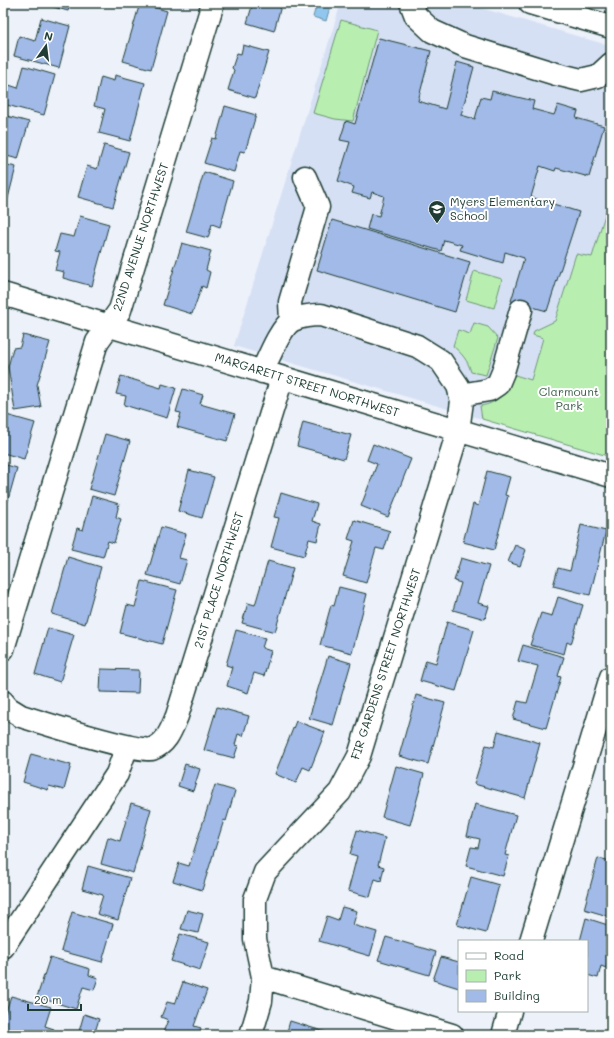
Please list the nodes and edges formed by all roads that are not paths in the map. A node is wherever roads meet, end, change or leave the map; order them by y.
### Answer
1 (213, 3) edge
2 (410, 3) edge
3 (530, 3) edge
4 (611, 27) edge
5 (611, 64) edge
6 (305, 177) dead end
7 (3, 294) edge
8 (521, 310) dead end
9 (291, 321) junction
10 (109, 326) junction
11 (262, 372) junction
12 (282, 378) junction
13 (460, 395) junction
14 (458, 431) junction
15 (611, 476) edge
16 (3, 649) edge
17 (611, 677) edge
18 (3, 702) edge
19 (126, 746) junction
20 (531, 940) edge
21 (3, 947) edge
22 (263, 977) junction
23 (510, 1012) edge
24 (251, 1035) edge
25 (452, 1035) edge
26 (503, 1035) edge

1 - 10 street, 22ND AVENUE NORTHWEST
2 - 5 street
3 - 4 street
6 - 9 street
7 - 10 street, MARGARETT STREET NORTHWEST
8 - 13 street
9 - 11 street
9 - 13 street
10 - 11 street, MARGARETT STREET NORTHWEST
10 - 16 street, 22ND AVENUE NORTHWEST
11 - 12 street, MARGARETT STREET NORTHWEST
12 - 14 street, MARGARETT STREET NORTHWEST
12 - 19 street, 21ST PLACE NORTHWEST
13 - 14 street, FIR GARDENS STREET NORTHWEST
14 - 15 street, MARGARETT STREET NORTHWEST
14 - 22 street, FIR GARDENS STREET NORTHWEST
17 - 20 street
18 - 19 street
19 - 21 street
22 - 24 street, FIR GARDENS STREET NORTHWEST
22 - 25 street
23 - 26 street

